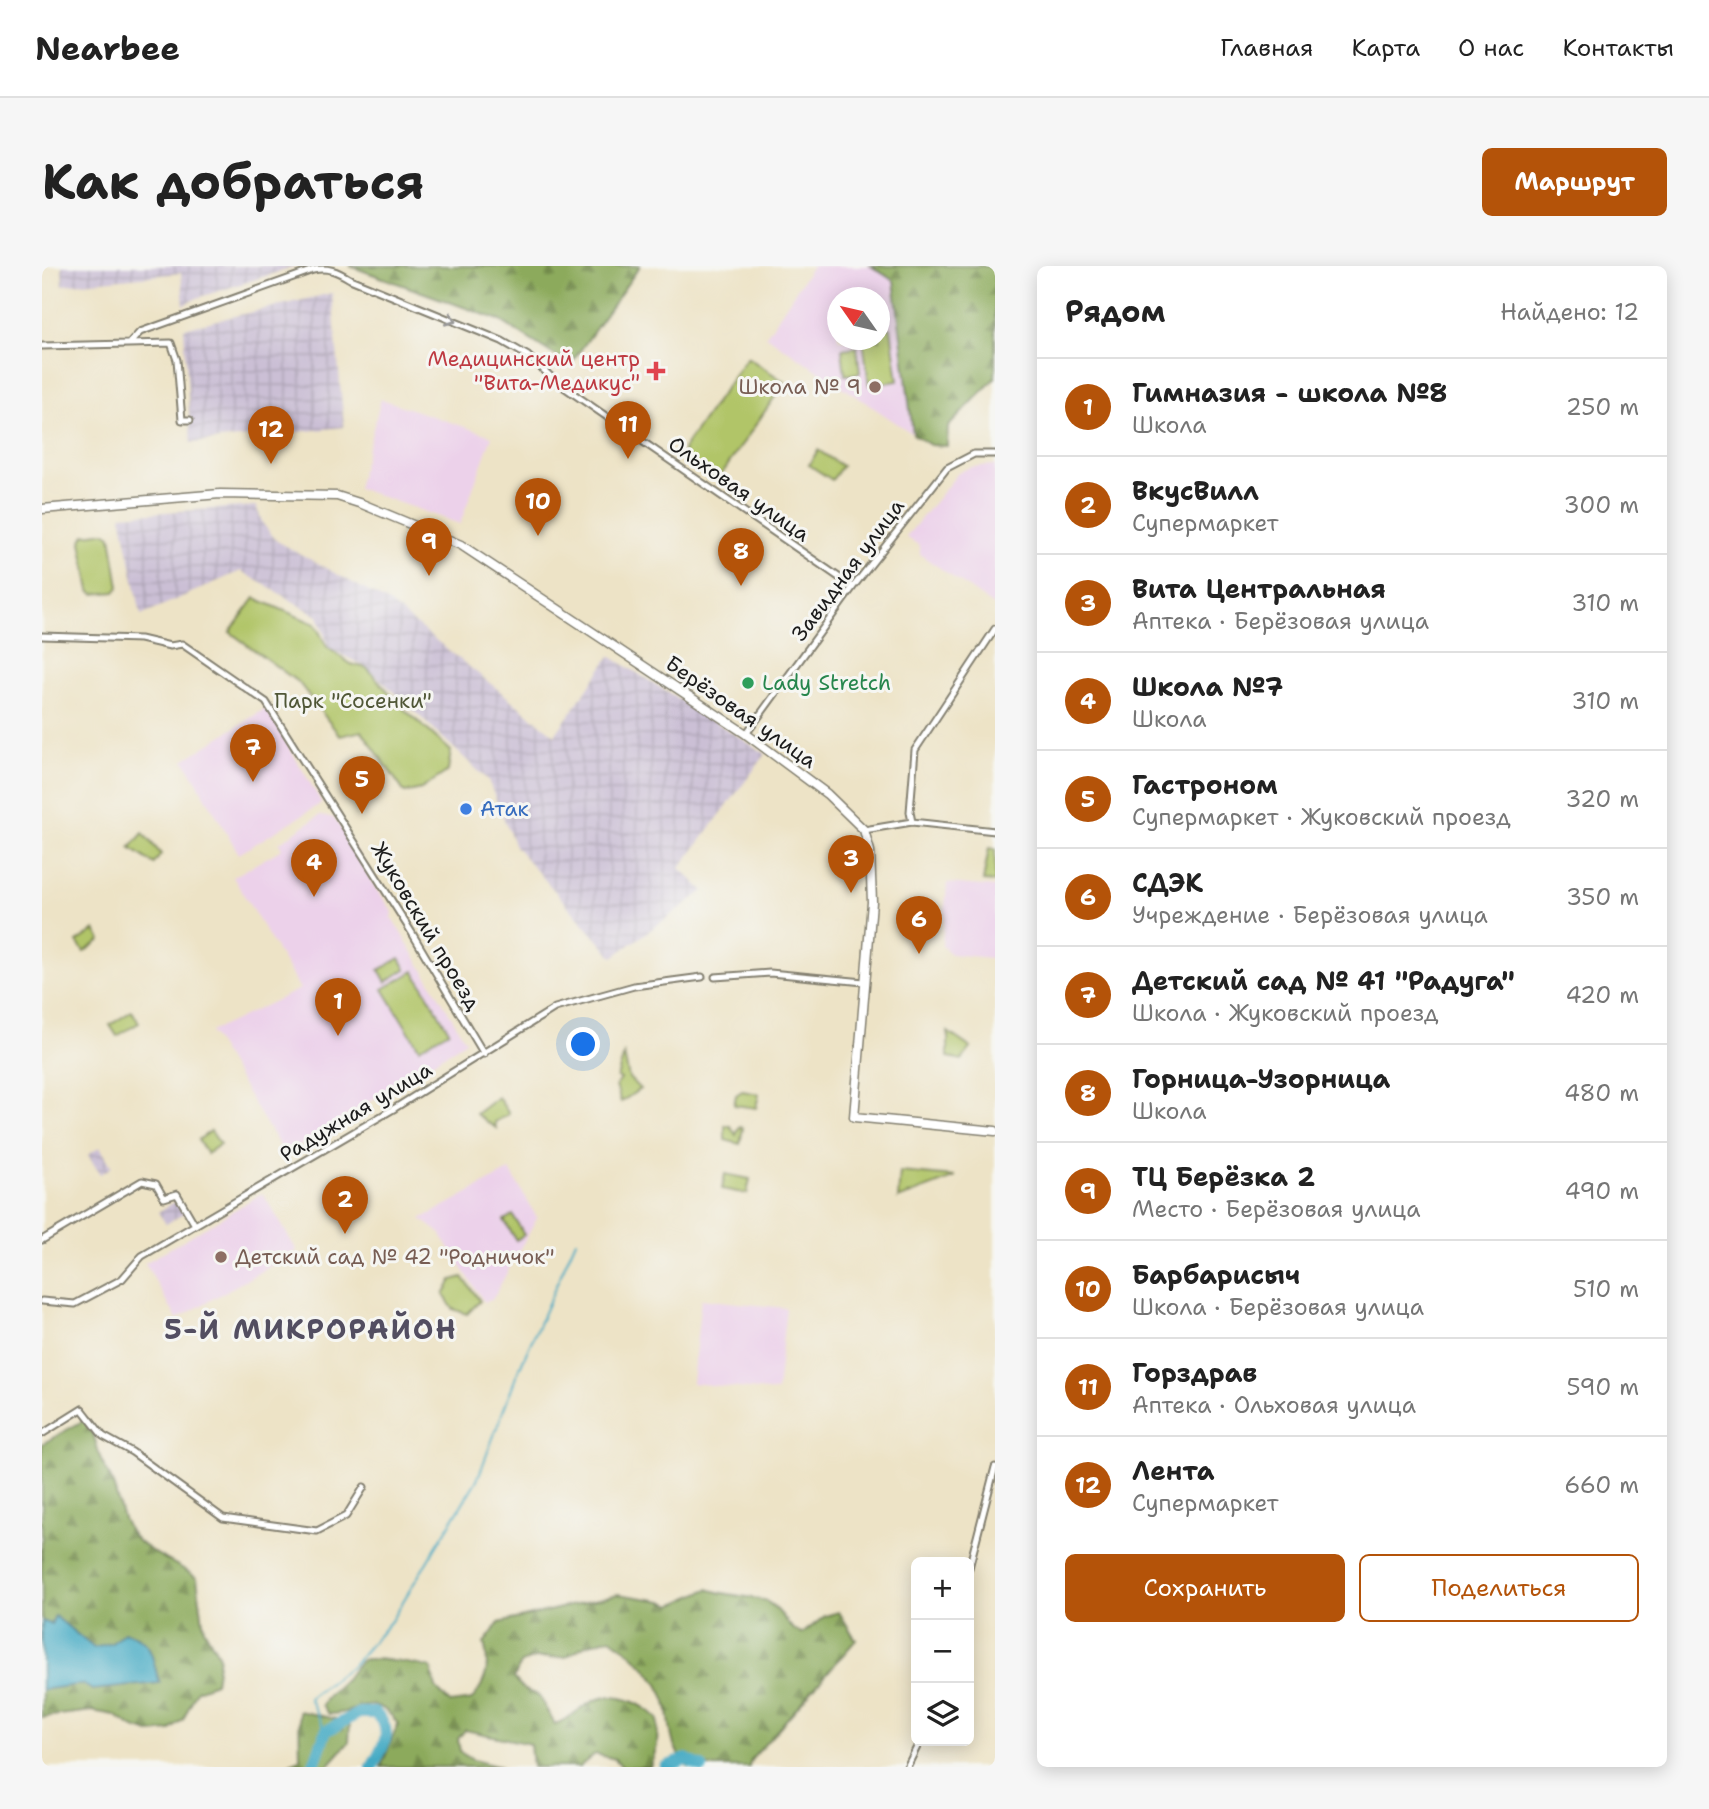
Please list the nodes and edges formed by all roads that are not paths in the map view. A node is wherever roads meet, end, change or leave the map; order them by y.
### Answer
1 (131, 342) junction
2 (42, 346) edge
3 (190, 420) dead end
4 (995, 454) edge
5 (42, 509) edge
6 (853, 587) junction
7 (995, 629) edge
8 (42, 636) edge
9 (746, 734) junction
10 (912, 822) junction
11 (864, 830) junction
12 (995, 831) edge
13 (702, 977) dead end
14 (715, 977) dead end
15 (864, 982) junction
16 (484, 1054) junction
17 (995, 1131) edge
18 (195, 1225) junction
19 (42, 1240) edge
20 (42, 1301) edge
21 (42, 1434) edge
22 (995, 1467) edge
23 (364, 1488) dead end
24 (972, 1557) edge
25 (918, 1746) edge
26 (907, 1767) edge

1 - 2 street
1 - 3 street
1 -> 6 street, Ольховая улица
4 - 6 street, Завидная улица
5 - 9 street, Берёзовая улица
6 - 9 street, Завидная улица
7 - 10 street
8 - 16 street, Жуковский проезд
9 - 11 street, Берёзовая улица
10 - 11 street
10 - 12 street
11 - 15 street
13 - 16 street, Радужная улица
14 - 15 street
15 - 17 street
16 - 18 street, Радужная улица
18 - 19 street
18 - 20 street, Радужная улица
21 - 23 street
22 - 24 street
25 - 26 street

